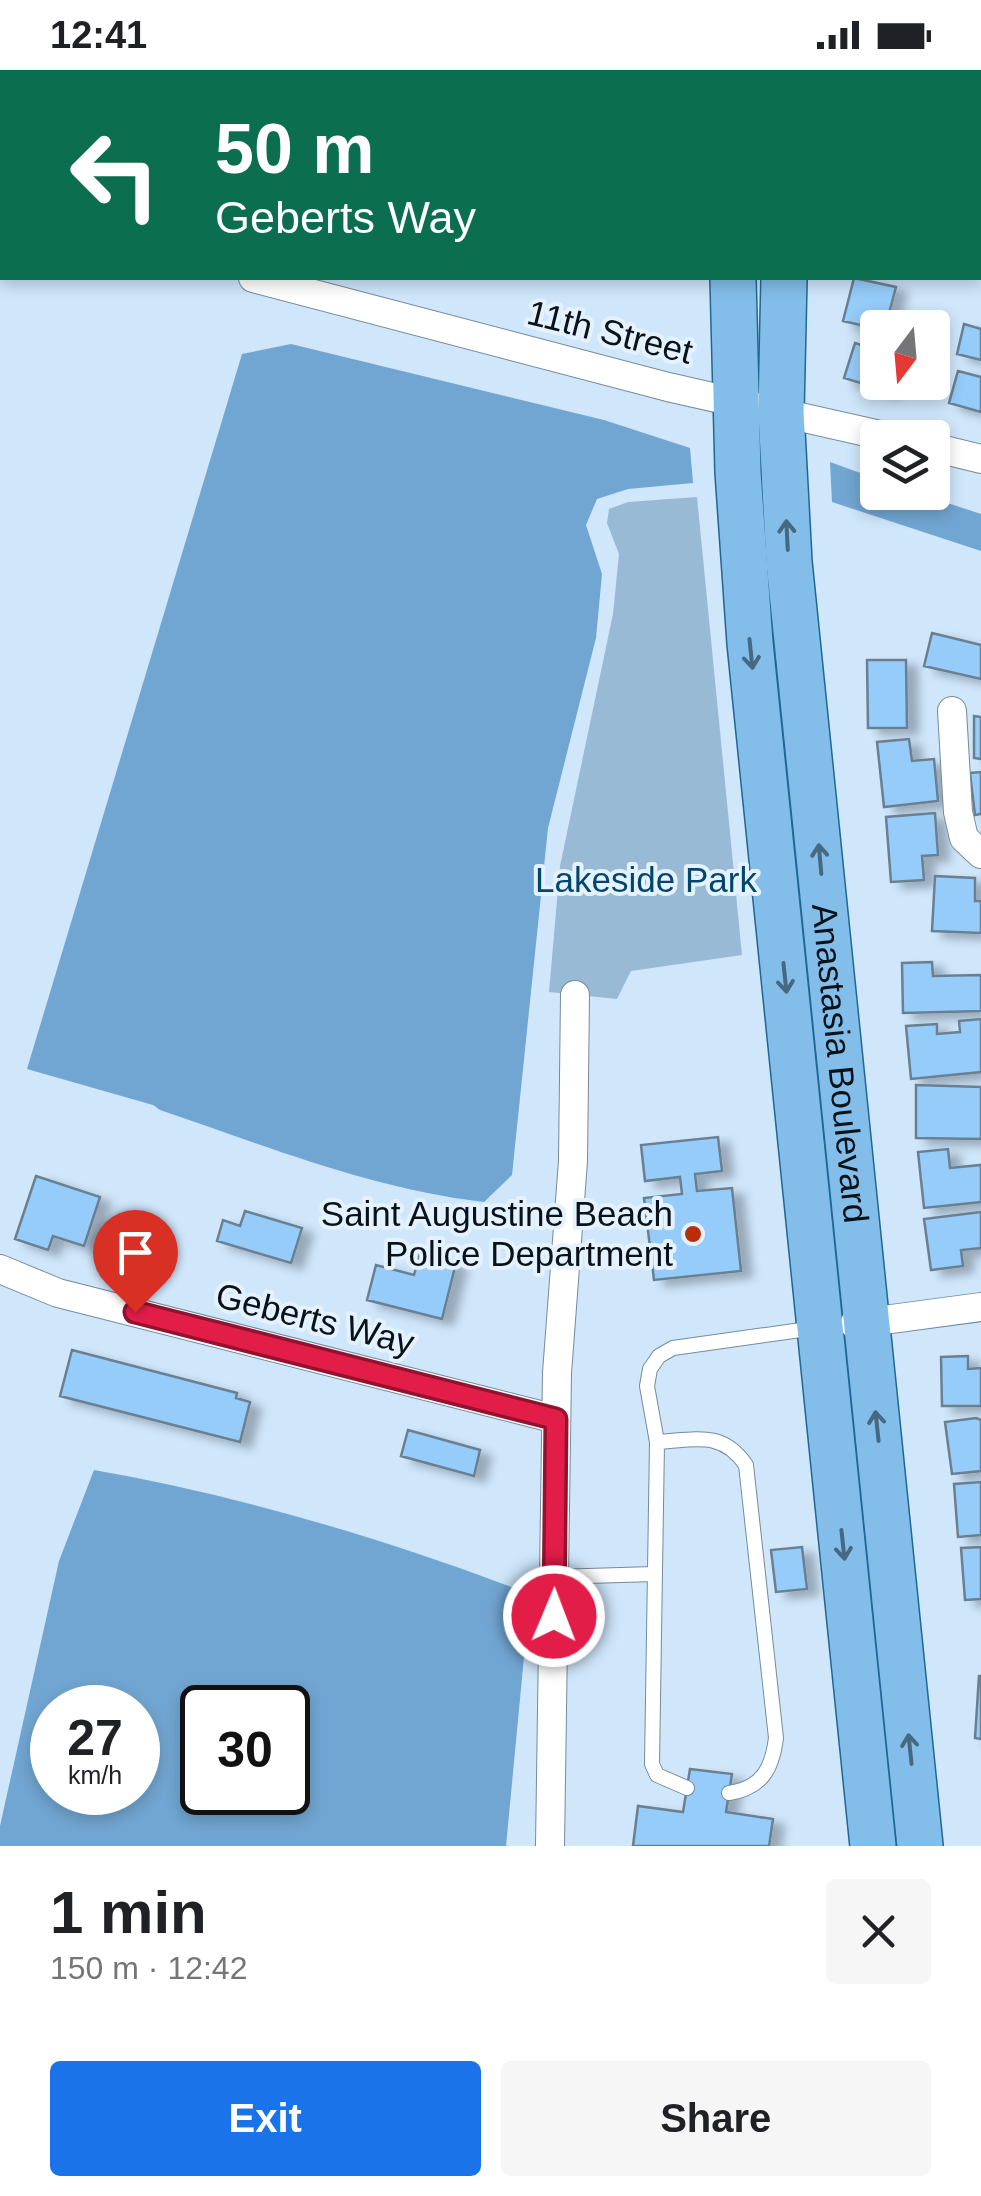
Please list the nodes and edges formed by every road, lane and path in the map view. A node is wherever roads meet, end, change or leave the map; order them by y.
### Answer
1 (260, 280) edge
2 (733, 280) edge
3 (784, 280) edge
4 (735, 402) junction
5 (781, 412) junction
6 (860, 430) edge
7 (950, 451) edge
8 (981, 459) edge
9 (952, 711) dead end
10 (981, 854) edge
11 (575, 995) dead end
12 (0, 1269) edge
13 (981, 1307) edge
14 (867, 1322) junction
15 (820, 1327) junction
16 (556, 1419) junction
17 (658, 1442) junction
18 (654, 1574) junction
19 (555, 1577) junction
20 (687, 1788) dead end
21 (729, 1794) dead end
22 (550, 1846) edge
23 (872, 1846) edge
24 (920, 1846) edge

1 - 4 street, 11th Street
2 - 4 main road, Anastasia Boulevard
3 - 5 main road, Anastasia Boulevard
4 - 5 street, 11th Street
4 -> 15 main road, Anastasia Boulevard
5 - 6 street, 11th Street
14 -> 5 main road, Anastasia Boulevard
7 - 8 street
9 - 10 street
11 - 16 street
12 - 16 street, Geberts Way
13 - 14 street
14 - 15 street
24 -> 14 main road, Anastasia Boulevard
15 - 17 lane
15 -> 23 main road, Anastasia Boulevard
16 - 19 street
17 - 18 lane
17 - 21 lane
18 - 19 lane
18 - 20 lane
19 - 22 street

